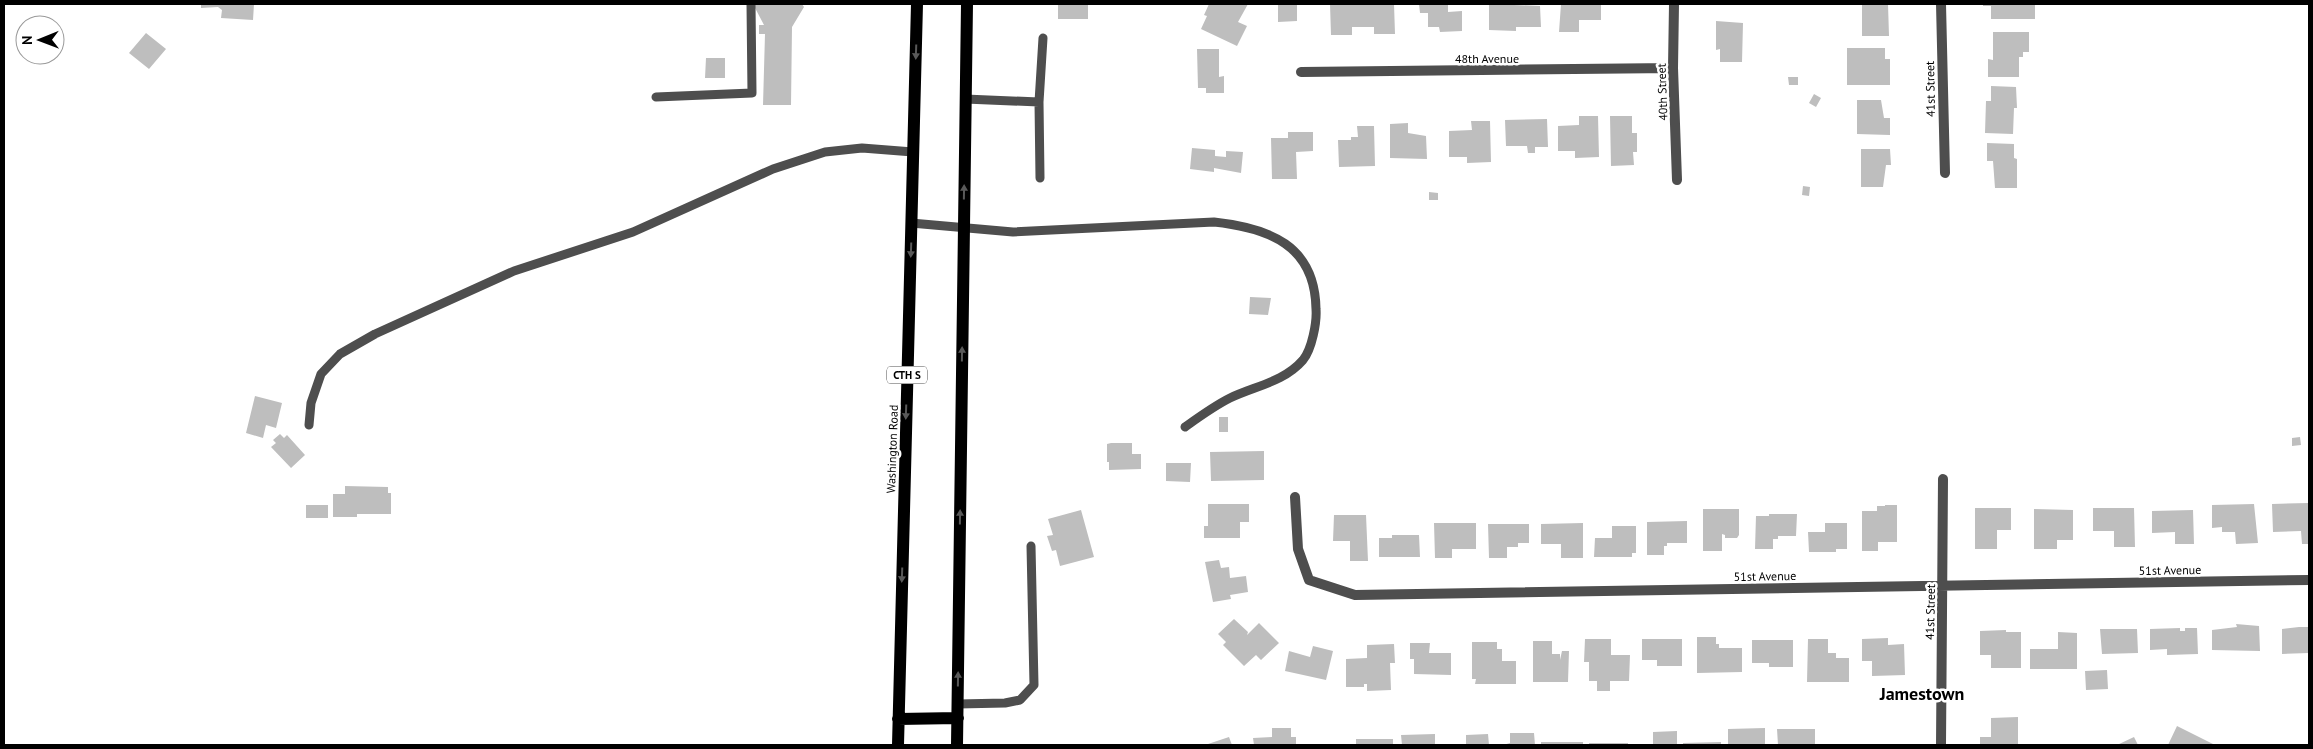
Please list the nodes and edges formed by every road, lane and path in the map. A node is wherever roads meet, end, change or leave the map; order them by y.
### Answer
1 (752, 4) edge
2 (917, 4) edge
3 (967, 4) edge
4 (1674, 4) edge
5 (1941, 4) edge
6 (1043, 38) dead end
7 (1673, 68) junction
8 (1301, 72) dead end
9 (656, 97) dead end
10 (966, 99) junction
11 (1039, 102) junction
12 (913, 152) junction
13 (1945, 174) dead end
14 (1040, 178) dead end
15 (1677, 180) dead end
16 (911, 223) junction
17 (964, 228) junction
18 (309, 425) dead end
19 (1185, 427) dead end
20 (1944, 479) dead end
21 (1295, 497) dead end
22 (1032, 546) dead end
23 (2309, 580) edge
24 (1943, 586) junction
25 (958, 704) junction
26 (958, 718) junction
27 (898, 719) junction
28 (898, 745) edge
29 (958, 745) edge
30 (1941, 745) edge

1 - 9 lane
2 -> 12 main road, Washington Road / CTH S
3 - 10 main road
4 - 7 street, 40th Street
5 - 13 street, 41st Street
6 - 11 lane
7 - 8 street, 48th Avenue
7 - 15 street, 40th Street
10 - 11 lane
17 -> 10 main road
11 - 14 lane
12 - 16 main road, Washington Road / CTH S
12 - 18 lane
16 - 17 lane
16 -> 27 main road, Washington Road / CTH S
17 - 19 lane
25 -> 17 main road
20 - 24 street, 41st Street
21 - 24 street, 51st Avenue
22 - 25 lane
23 - 24 street, 51st Avenue
24 - 30 street, 41st Street
25 - 26 main road
26 - 27 main road
26 - 29 main road
27 - 28 main road, Washington Road / CTH S

